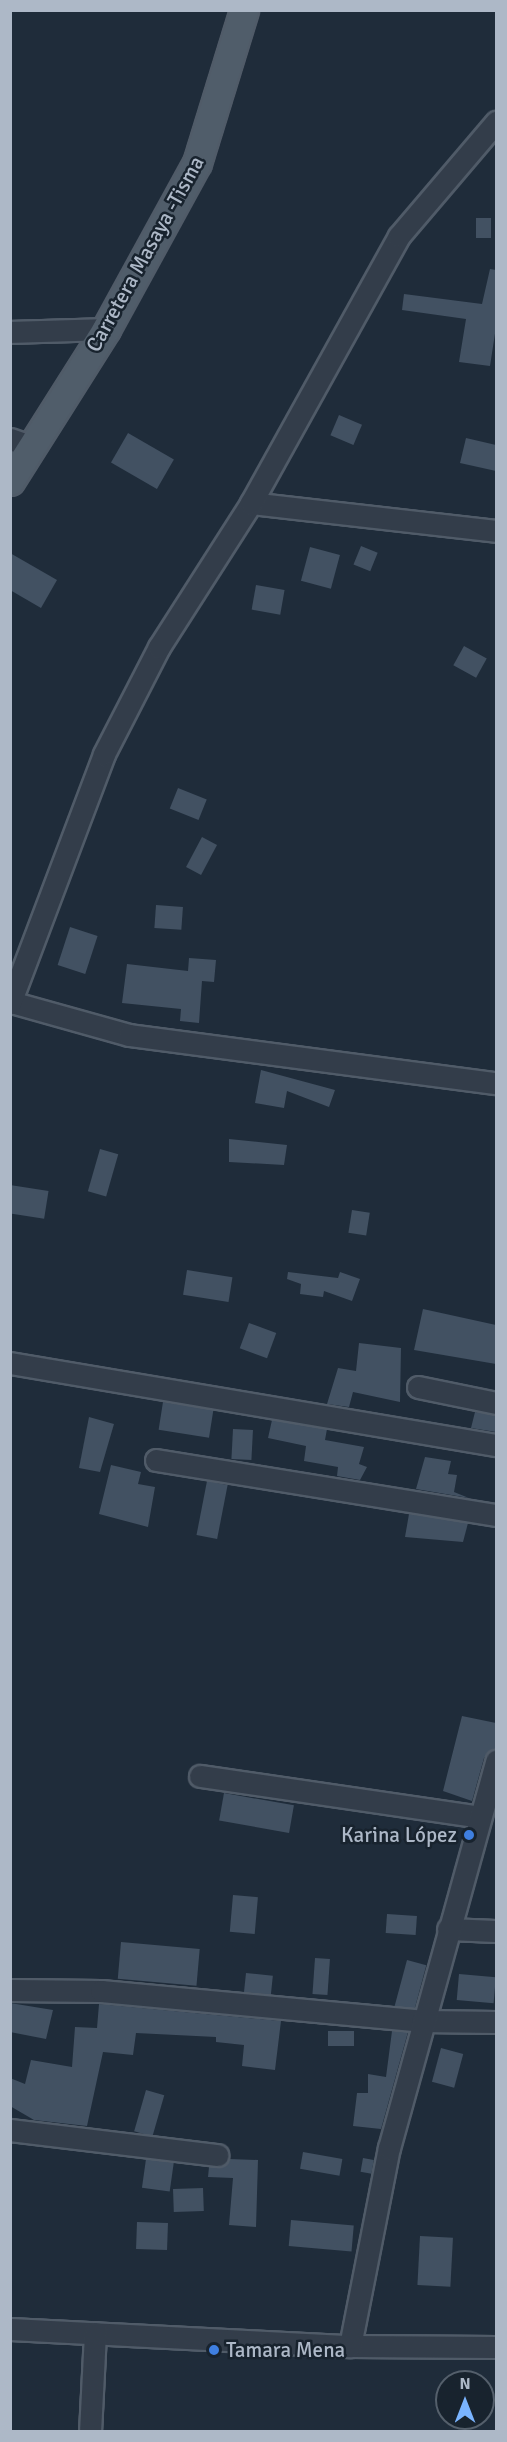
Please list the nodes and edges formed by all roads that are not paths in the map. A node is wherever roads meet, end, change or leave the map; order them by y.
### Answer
1 (244, 10) edge
2 (496, 122) edge
3 (106, 329) junction
4 (10, 332) edge
5 (22, 443) edge
6 (10, 481) edge
7 (251, 503) junction
8 (496, 531) edge
9 (11, 1002) edge
10 (496, 1083) edge
11 (10, 1363) edge
12 (418, 1387) dead end
13 (496, 1403) edge
14 (496, 1445) edge
15 (156, 1460) dead end
16 (496, 1515) edge
17 (495, 1773) edge
18 (200, 1776) dead end
19 (480, 1817) junction
20 (448, 1929) junction
21 (496, 1931) edge
22 (10, 1990) edge
23 (422, 2021) junction
24 (496, 2022) edge
25 (10, 2130) edge
26 (217, 2155) dead end
27 (10, 2329) edge
28 (95, 2333) junction
29 (350, 2346) junction
30 (496, 2348) edge
31 (90, 2432) edge

1 - 3 main road, Carretera Masaya -Tisma
2 - 7 street
3 - 4 street
3 - 5 main road, Carretera Masaya -Tisma
5 - 6 main road, Carretera Masaya -Tisma
7 - 8 street
7 - 9 street
9 - 10 street
11 - 14 street
12 - 13 street
15 - 16 street
17 - 19 street
18 - 19 street
19 - 20 street
20 - 21 street
20 - 23 street
22 - 23 street
23 - 24 street
23 - 29 street
25 - 26 street
27 - 28 street
28 - 29 street
28 - 31 street
29 - 30 street

